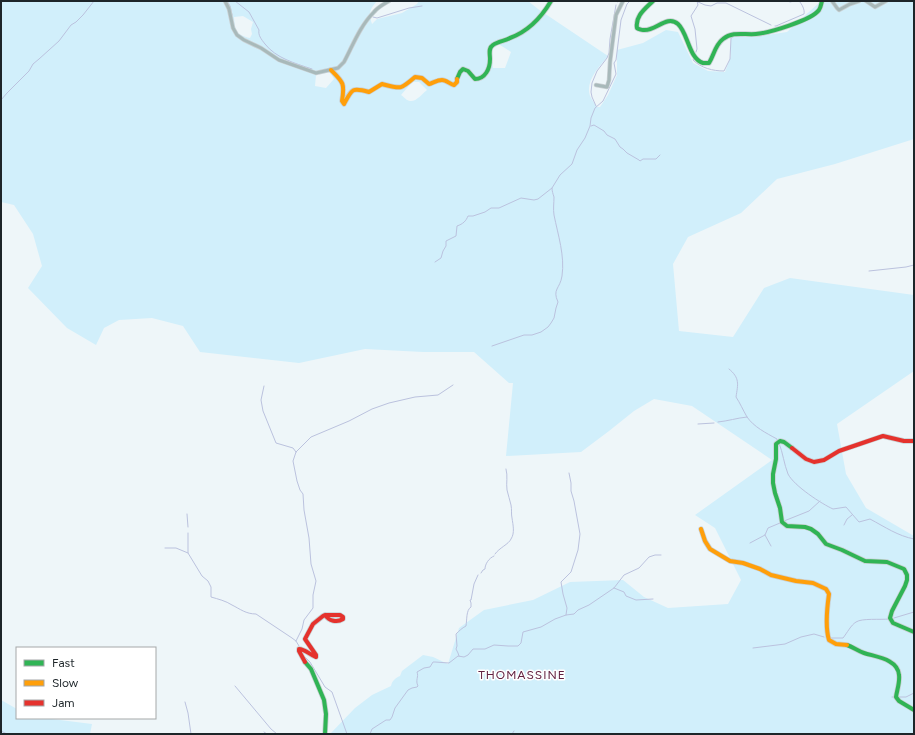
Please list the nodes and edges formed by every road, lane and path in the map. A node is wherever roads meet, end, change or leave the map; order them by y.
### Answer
1 (225, 1) edge
2 (389, 1) edge
3 (551, 1) edge
4 (623, 1) edge
5 (653, 1) edge
6 (822, 1) edge
7 (832, 1) edge
8 (859, 1) edge
9 (866, 1) edge
10 (886, 1) edge
11 (332, 70) junction
12 (596, 85) dead end
13 (914, 441) edge
14 (701, 529) dead end
15 (912, 574) dead end
16 (907, 592) dead end
17 (325, 616) dead end
18 (914, 632) edge
19 (914, 710) edge
20 (326, 734) edge

1 - 11 street
2 - 11 street
3 - 11 street
4 - 12 street
5 - 6 street
7 - 8 street
9 - 10 street
13 - 15 street
14 - 19 street
16 - 18 street
17 - 20 street

